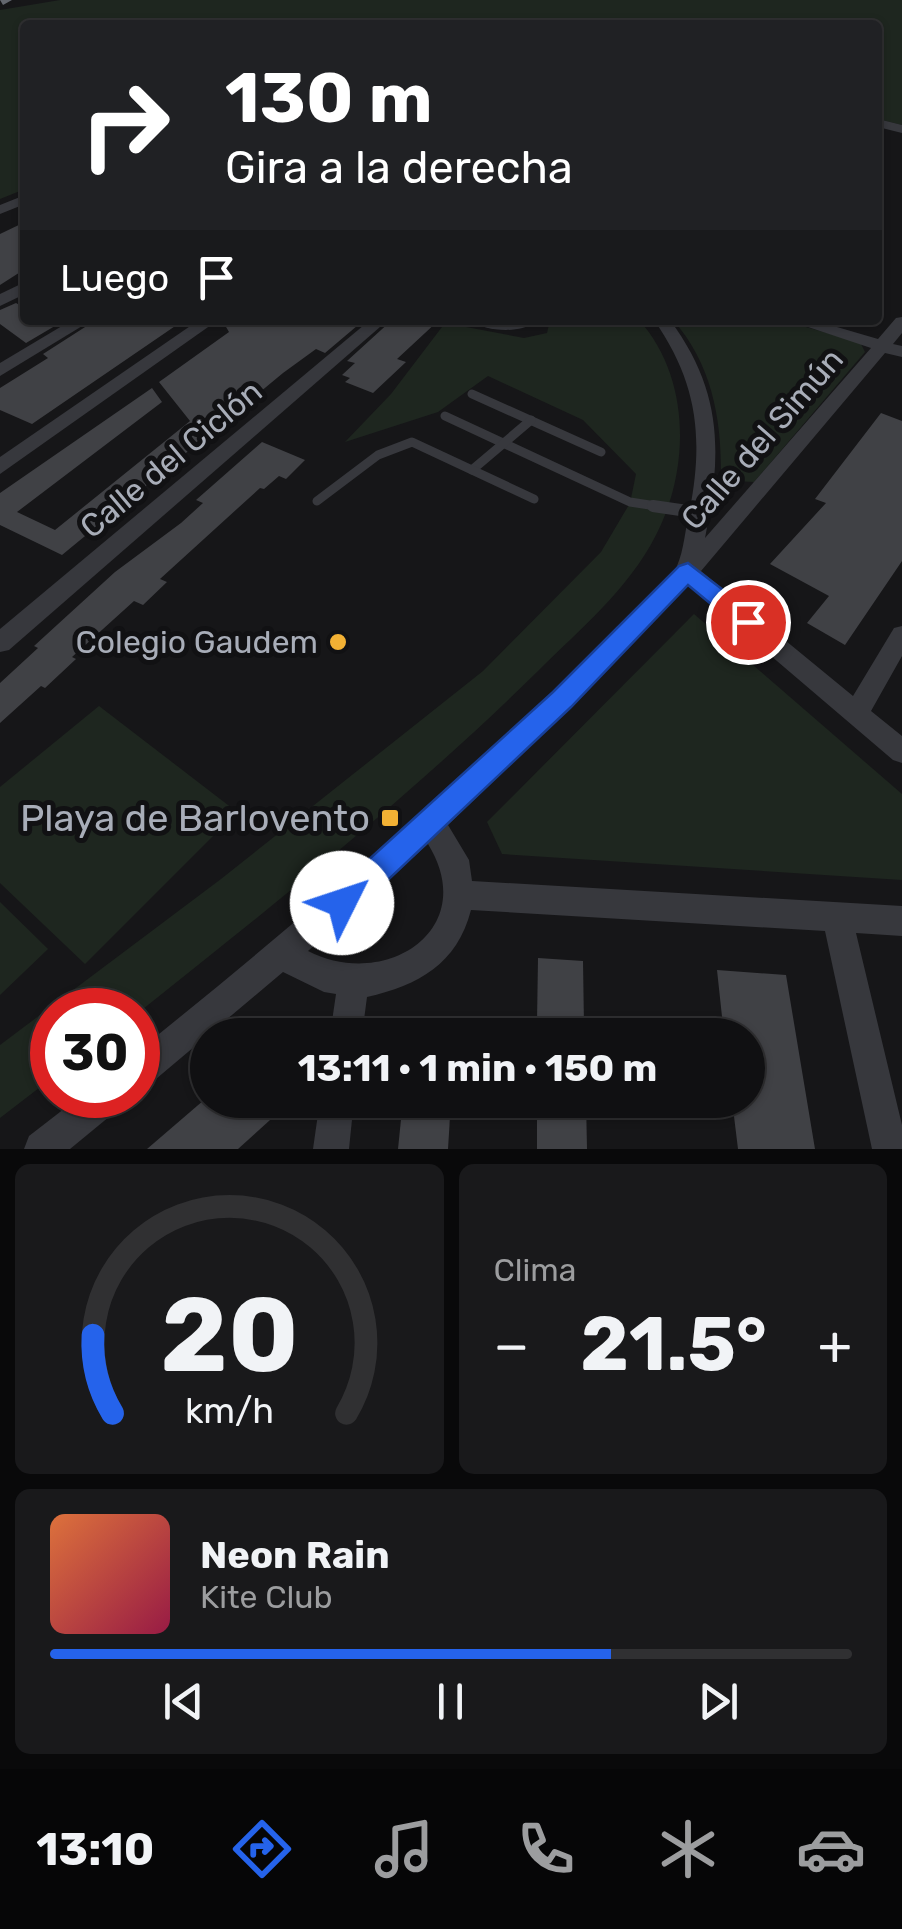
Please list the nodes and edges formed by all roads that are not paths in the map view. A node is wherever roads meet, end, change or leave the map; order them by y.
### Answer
1 (902, 322) edge
2 (76, 325) edge
3 (203, 325) edge
4 (374, 325) edge
5 (665, 325) edge
6 (812, 325) edge
7 (892, 349) edge
8 (0, 371) edge
9 (472, 394) dead end
10 (445, 416) dead end
11 (530, 420) junction
12 (504, 443) junction
13 (601, 452) dead end
14 (0, 467) edge
15 (472, 470) junction
16 (534, 499) dead end
17 (317, 501) dead end
18 (701, 514) junction
19 (688, 572) junction
20 (902, 635) edge
21 (0, 643) edge
22 (856, 712) junction
23 (902, 752) edge
24 (431, 824) junction
25 (460, 894) junction
26 (836, 918) junction
27 (902, 922) edge
28 (283, 955) junction
29 (354, 984) junction
30 (349, 1018) edge
31 (160, 1054) edge
32 (80, 1118) edge
33 (335, 1118) edge
34 (42, 1149) edge
35 (331, 1149) edge
36 (890, 1149) edge

1 - 7 street, Calle del Simún
2 - 8 street
3 - 14 street
4 - 21 street, Calle del Ciclón
5 - 18 street
6 - 7 street
7 - 19 street, Calle del Simún
9 - 11 lane
10 - 12 lane
11 - 12 lane
11 - 13 lane
12 - 15 lane
12 - 18 lane
15 - 16 lane
15 - 17 lane
18 - 19 street
19 - 22 street
19 - 24 street, Calle del Simún
20 - 22 street
22 - 23 street
24 - 25 street
24 - 28 street, Calle del Simún
25 - 26 street
25 - 29 street
26 - 27 street
26 - 36 street
28 - 29 street
28 - 31 street, Calle del Simún
29 - 30 street
32 - 34 street
33 - 35 street

